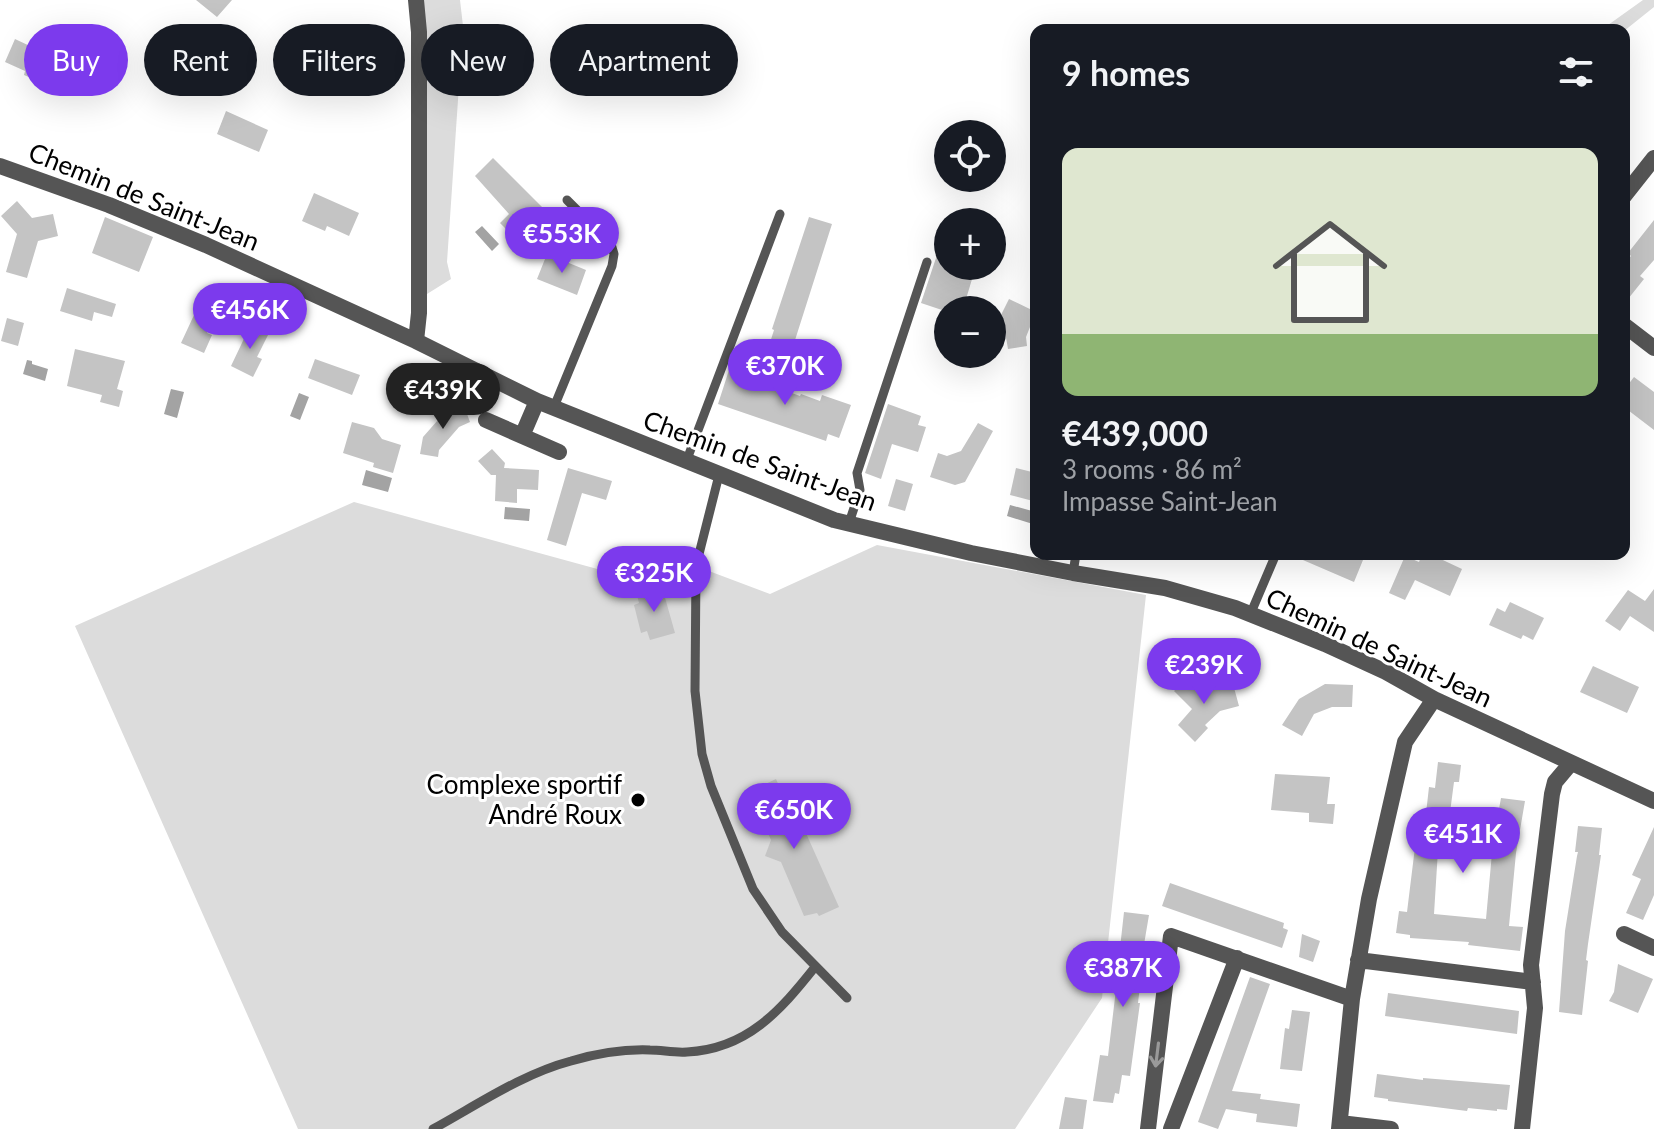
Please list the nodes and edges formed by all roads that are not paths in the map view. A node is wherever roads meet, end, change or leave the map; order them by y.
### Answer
1 (416, 0) edge
2 (1654, 158) edge
3 (0, 166) edge
4 (1630, 188) edge
5 (567, 200) dead end
6 (780, 214) dead end
7 (927, 262) dead end
8 (1630, 330) edge
9 (416, 341) junction
10 (1654, 348) edge
11 (537, 401) junction
12 (554, 407) junction
13 (486, 420) dead end
14 (522, 436) junction
15 (559, 452) dead end
16 (686, 462) junction
17 (719, 475) junction
18 (849, 523) junction
19 (1075, 560) edge
20 (1273, 560) edge
21 (1073, 573) junction
22 (1250, 615) junction
23 (1434, 699) junction
24 (1571, 763) junction
25 (1654, 801) edge
26 (1624, 934) dead end
27 (1654, 948) edge
28 (1237, 958) junction
29 (1358, 960) junction
30 (815, 967) junction
31 (1533, 982) junction
32 (847, 998) dead end
33 (1352, 999) junction
34 (1340, 1126) edge
35 (433, 1129) edge
36 (1148, 1129) edge
37 (1171, 1129) edge
38 (1391, 1129) edge
39 (1522, 1129) edge

1 - 9 street
2 - 4 street
3 - 9 street, Chemin de Saint-Jean
5 - 12 lane
6 - 16 lane
7 - 18 lane
8 - 10 street
9 - 11 street, Chemin de Saint-Jean
11 - 12 street, Chemin de Saint-Jean
11 - 14 street
12 - 16 street, Chemin de Saint-Jean
13 - 14 street
14 - 15 street
16 - 17 street, Chemin de Saint-Jean
17 - 18 street, Chemin de Saint-Jean
17 - 30 lane
18 - 21 street, Chemin de Saint-Jean
19 - 21 lane
20 - 22 lane
21 - 22 street, Chemin de Saint-Jean
22 - 23 street, Chemin de Saint-Jean
23 - 24 street, Chemin de Saint-Jean
23 - 29 street
24 - 25 street, Chemin de Saint-Jean
24 - 31 street
26 - 27 street
28 - 33 street
28 -> 36 street
28 - 37 street
29 - 31 street
29 - 33 street
30 - 32 lane
30 - 35 lane
31 - 39 street
33 - 34 street
34 - 38 street

